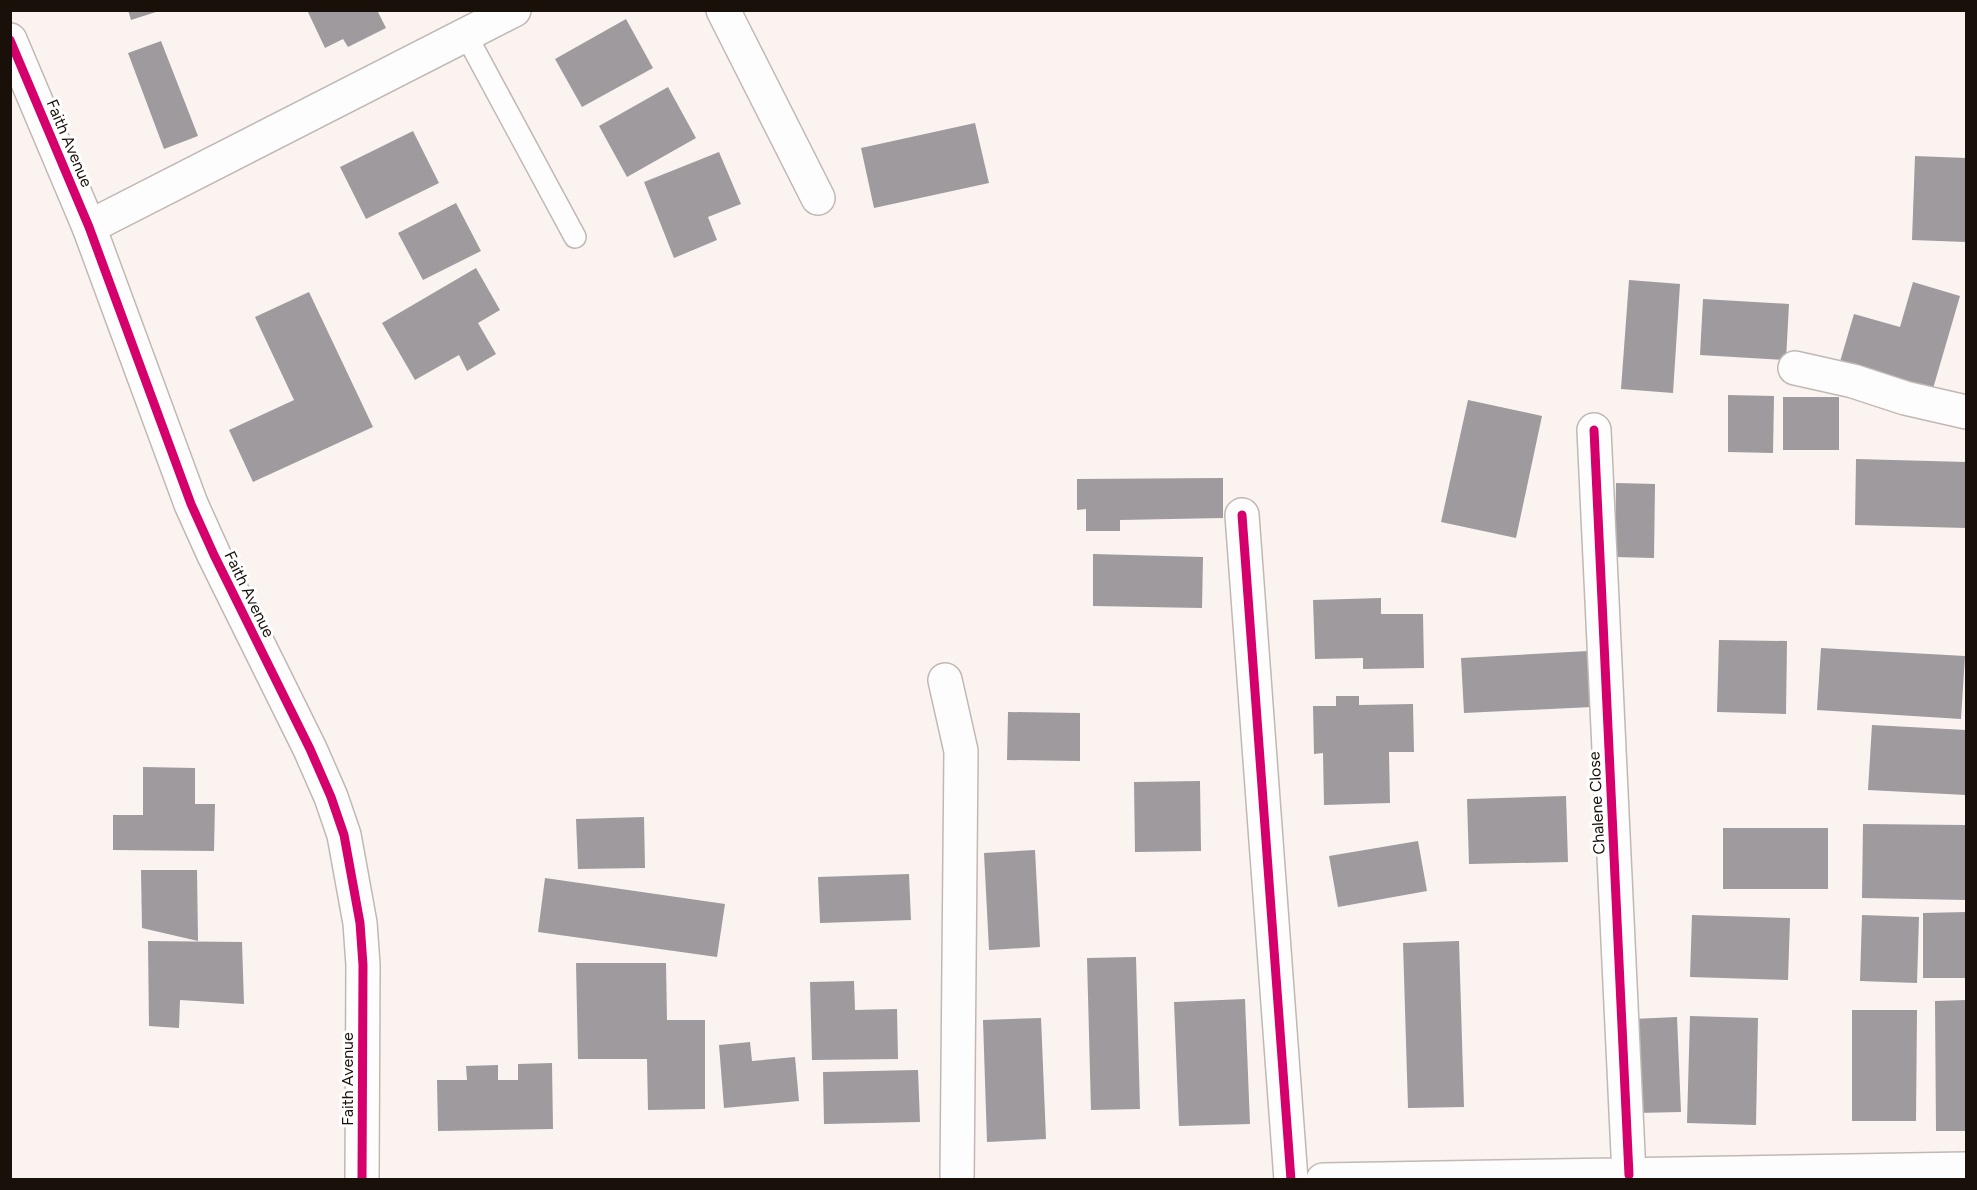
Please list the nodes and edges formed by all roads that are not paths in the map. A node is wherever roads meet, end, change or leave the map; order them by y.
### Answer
1 (514, 10) edge
2 (723, 10) edge
3 (466, 35) junction
4 (10, 40) edge
5 (819, 198) dead end
6 (89, 227) junction
7 (575, 237) dead end
8 (1795, 368) dead end
9 (1966, 412) edge
10 (1594, 430) dead end
11 (1242, 515) dead end
12 (945, 680) dead end
13 (1966, 1169) edge
14 (1629, 1175) junction
15 (1711, 1176) edge
16 (362, 1179) edge
17 (957, 1179) edge
18 (1291, 1179) edge
19 (1323, 1179) edge

1 - 3 street
2 - 5 street
3 - 6 street
3 - 7 lane
4 - 6 street, Faith Avenue
6 - 16 street, Faith Avenue
8 - 9 street
10 - 14 street, Chalene Close
11 - 18 street
12 - 17 street
13 - 15 street
14 - 15 street
14 - 19 street

